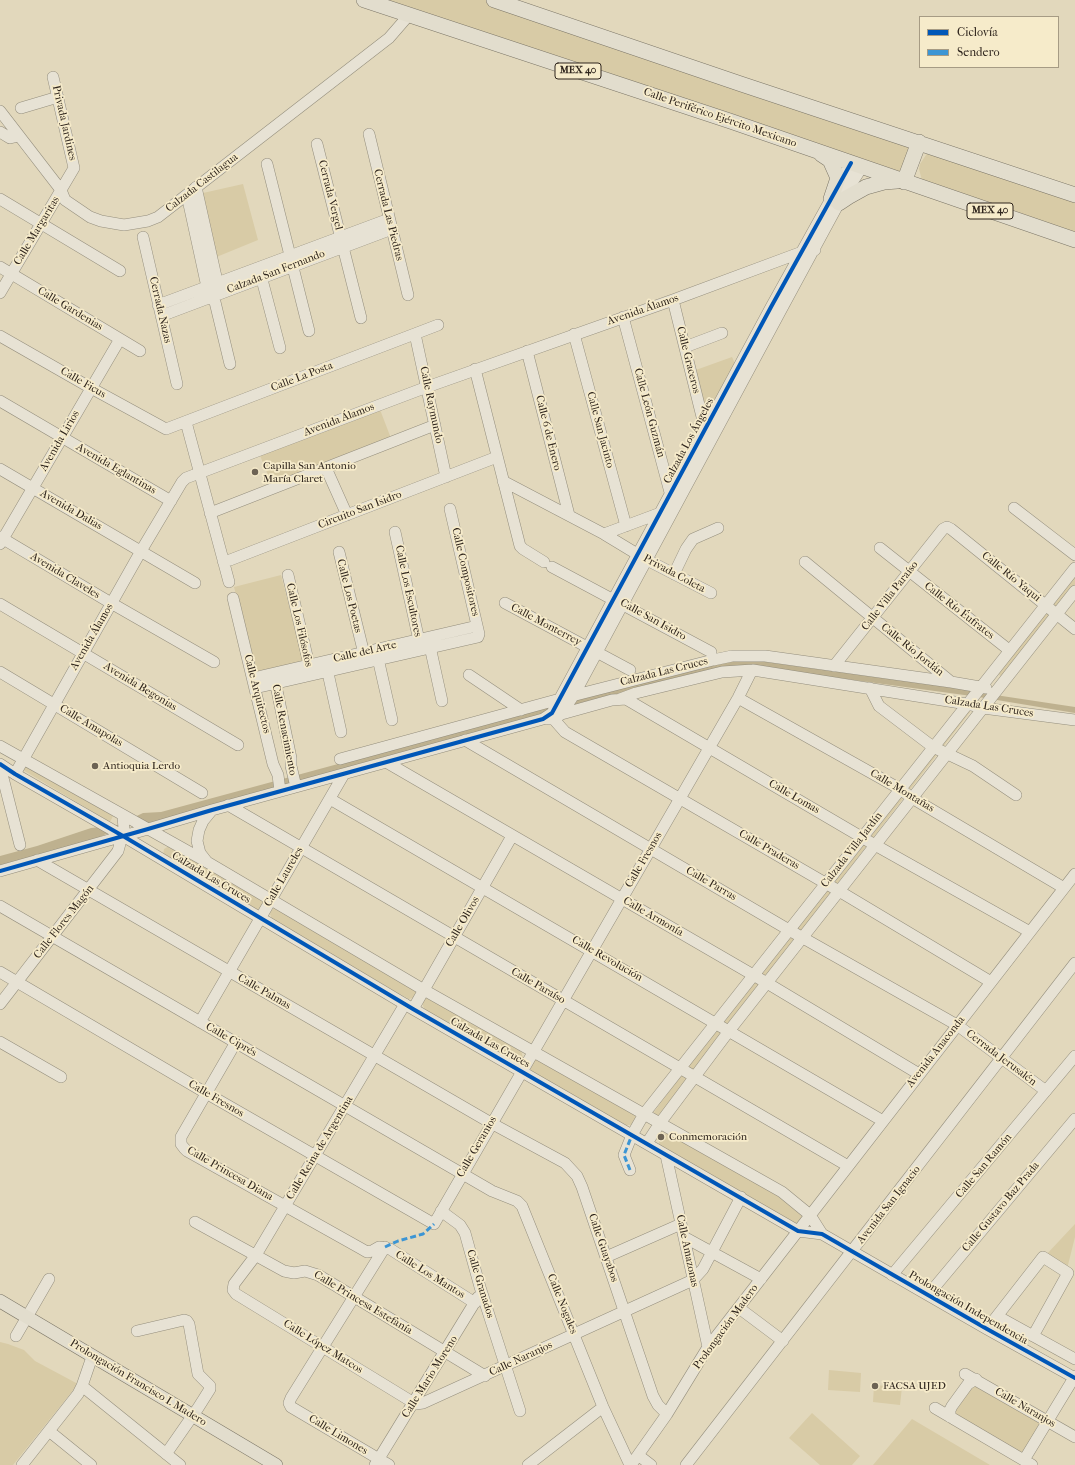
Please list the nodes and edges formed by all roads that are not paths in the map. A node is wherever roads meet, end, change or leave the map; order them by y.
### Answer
1 (364, 0) edge
2 (494, 0) edge
3 (409, 15) junction
4 (53, 77) dead end
5 (58, 97) junction
6 (21, 108) dead end
7 (0, 111) edge
8 (0, 132) edge
9 (369, 134) dead end
10 (19, 136) junction
11 (920, 142) junction
12 (317, 144) dead end
13 (819, 152) junction
14 (267, 164) dead end
15 (857, 165) junction
16 (904, 182) junction
17 (196, 187) junction
18 (61, 190) junction
19 (187, 195) junction
20 (1075, 195) edge
21 (0, 199) edge
22 (835, 201) junction
23 (41, 223) junction
24 (391, 224) junction
25 (143, 237) dead end
26 (1075, 240) edge
27 (342, 242) junction
28 (815, 250) junction
29 (802, 252) junction
30 (292, 261) junction
31 (0, 267) edge
32 (120, 271) dead end
33 (261, 273) junction
34 (11, 274) junction
35 (214, 292) junction
36 (0, 293) edge
37 (408, 295) dead end
38 (673, 300) junction
39 (158, 305) junction
40 (776, 309) junction
41 (161, 316) junction
42 (623, 316) junction
43 (361, 318) dead end
44 (438, 325) dead end
45 (309, 331) dead end
46 (722, 333) dead end
47 (415, 334) junction
48 (574, 334) junction
49 (0, 336) edge
50 (120, 339) junction
51 (685, 347) junction
52 (280, 348) dead end
53 (140, 351) dead end
54 (527, 351) junction
55 (230, 364) dead end
56 (475, 369) junction
57 (740, 376) junction
58 (177, 384) dead end
59 (426, 387) junction
60 (91, 388) junction
61 (0, 401) edge
62 (186, 422) junction
63 (435, 426) junction
64 (166, 429) joint
65 (705, 430) junction
66 (62, 438) junction
67 (710, 443) junction
68 (497, 457) junction
69 (326, 468) junction
70 (0, 469) edge
71 (200, 472) junction
72 (446, 477) junction
73 (503, 481) junction
74 (32, 488) junction
75 (670, 494) junction
76 (171, 501) junction
77 (450, 508) dead end
78 (1014, 508) dead end
79 (675, 509) junction
80 (210, 513) junction
81 (660, 513) junction
82 (347, 515) junction
83 (569, 515) junction
84 (626, 526) junction
85 (947, 527) joint
86 (718, 528) dead end
87 (394, 532) dead end
88 (604, 534) junction
89 (1, 540) edge
90 (880, 548) dead end
91 (141, 551) junction
92 (339, 552) dead end
93 (1075, 555) edge
94 (643, 557) junction
95 (223, 561) junction
96 (805, 562) dead end
97 (1075, 568) edge
98 (909, 571) junction
99 (674, 574) junction
100 (288, 575) dead end
101 (229, 582) dead end
102 (195, 583) dead end
103 (1075, 591) edge
104 (711, 593) dead end
105 (233, 598) dead end
106 (618, 602) junction
107 (505, 603) dead end
108 (0, 604) edge
109 (111, 604) junction
110 (1045, 605) junction
111 (1056, 614) junction
112 (873, 617) junction
113 (1075, 629) edge
114 (478, 630) joint
115 (424, 644) junction
116 (592, 650) junction
117 (1009, 650) junction
118 (711, 652) dead end
119 (83, 653) junction
120 (377, 655) junction
121 (364, 658) junction
122 (214, 662) dead end
123 (834, 666) junction
124 (326, 667) junction
125 (310, 670) junction
126 (630, 670) dead end
127 (753, 670) junction
128 (0, 672) edge
129 (469, 675) dead end
130 (274, 679) junction
131 (952, 682) junction
132 (254, 683) junction
133 (980, 687) junction
134 (870, 688) junction
135 (996, 690) junction
136 (573, 697) junction
137 (738, 698) junction
138 (620, 699) junction
139 (442, 701) dead end
140 (54, 704) junction
141 (967, 704) junction
142 (983, 708) junction
143 (521, 710) junction
144 (555, 712) junction
145 (392, 720) dead end
146 (1075, 720) edge
147 (341, 732) dead end
148 (465, 740) junction
149 (238, 745) dead end
150 (0, 746) edge
151 (289, 746) junction
152 (933, 747) junction
153 (709, 748) junction
154 (270, 750) junction
155 (947, 753) junction
156 (23, 759) junction
157 (340, 760) dead end
158 (386, 762) junction
159 (0, 765) edge
160 (292, 771) junction
161 (15, 774) junction
162 (344, 774) junction
163 (278, 775) junction
164 (296, 787) junction
165 (900, 789) junction
166 (280, 791) junction
167 (202, 793) dead end
168 (1016, 795) dead end
169 (912, 798) junction
170 (330, 799) junction
171 (680, 799) junction
172 (228, 805) junction
173 (212, 810) junction
174 (123, 816) junction
175 (100, 823) junction
176 (148, 829) junction
177 (123, 836) junction
178 (512, 836) junction
179 (862, 837) junction
180 (20, 845) dead end
181 (94, 845) junction
182 (875, 845) junction
183 (301, 848) junction
184 (650, 849) junction
185 (37, 860) junction
186 (207, 862) junction
187 (0, 871) edge
188 (1075, 874) edge
189 (826, 883) junction
190 (1069, 886) edge
191 (483, 887) junction
192 (88, 890) junction
193 (839, 891) junction
194 (622, 899) junction
195 (271, 900) junction
196 (0, 906) edge
197 (260, 918) junction
198 (789, 930) junction
199 (1030, 932) junction
200 (52, 936) junction
201 (454, 937) junction
202 (803, 937) junction
203 (592, 950) junction
204 (1075, 963) edge
205 (0, 972) edge
206 (229, 972) junction
207 (754, 975) junction
208 (17, 982) junction
209 (991, 982) junction
210 (767, 983) junction
211 (424, 990) junction
212 (563, 1000) junction
213 (0, 1004) edge
214 (409, 1006) junction
215 (200, 1022) junction
216 (716, 1023) junction
217 (957, 1025) junction
218 (729, 1031) junction
219 (0, 1042) edge
220 (236, 1042) junction
221 (533, 1051) junction
222 (374, 1056) junction
223 (1075, 1056) edge
224 (1002, 1058) junction
225 (680, 1069) junction
226 (522, 1071) junction
227 (919, 1074) junction
228 (61, 1077) dead end
229 (695, 1077) junction
230 (1046, 1091) junction
231 (206, 1094) junction
232 (345, 1105) junction
233 (644, 1114) junction
234 (1075, 1119) edge
235 (883, 1121) junction
236 (491, 1123) junction
237 (660, 1123) junction
238 (632, 1135) junction
239 (647, 1143) junction
240 (666, 1155) junction
241 (315, 1156) junction
242 (848, 1166) junction
243 (630, 1170) dead end
244 (462, 1174) junction
245 (741, 1197) junction
246 (285, 1206) junction
247 (441, 1211) junction
248 (810, 1215) junction
249 (195, 1222) dead end
250 (434, 1224) joint
251 (681, 1224) junction
252 (798, 1230) junction
253 (822, 1234) junction
254 (684, 1237) junction
255 (385, 1247) junction
256 (712, 1252) junction
257 (853, 1252) junction
258 (256, 1255) junction
259 (606, 1256) junction
260 (892, 1275) junction
261 (761, 1279) junction
262 (49, 1280) dead end
263 (693, 1280) junction
264 (480, 1287) junction
265 (234, 1290) joint
266 (928, 1295) junction
267 (354, 1297) junction
268 (0, 1301) edge
269 (475, 1303) junction
270 (739, 1308) junction
271 (624, 1312) junction
272 (997, 1316) junction
273 (27, 1318) junction
274 (987, 1329) junction
275 (137, 1331) dead end
276 (574, 1335) junction
277 (16, 1336) dead end
278 (1033, 1336) junction
279 (783, 1341) junction
280 (322, 1347) junction
281 (708, 1347) junction
282 (445, 1352) junction
283 (92, 1357) junction
284 (1075, 1359) edge
285 (506, 1366) junction
286 (965, 1374) dead end
287 (485, 1376) junction
288 (1075, 1377) edge
289 (976, 1379) junction
290 (82, 1386) junction
291 (414, 1403) junction
292 (603, 1407) junction
293 (935, 1408) dead end
294 (520, 1411) dead end
295 (667, 1414) junction
296 (192, 1416) junction
297 (950, 1417) junction
298 (1048, 1421) junction
299 (49, 1431) junction
300 (1075, 1436) edge
301 (638, 1455) junction
302 (172, 1461) edge
303 (377, 1462) edge
304 (1028, 1462) edge
305 (22, 1465) edge
306 (91, 1465) edge
307 (276, 1465) edge
308 (389, 1465) edge
309 (528, 1465) edge
310 (630, 1465) edge
311 (651, 1465) edge
312 (686, 1465) edge

1 - 3 highway, Calle Periférico Ejército Mexicano / MEX 40
2 - 11 highway
3 - 13 highway, Calle Periférico Ejército Mexicano / MEX 40
3 - 17 street, Calzada Castilagua
4 - 5 street, Privada Jardines
5 - 6 street
5 - 18 street, Privada Jardines
7 - 10 street, Calzada Castilagua
8 - 10 street
9 - 24 street, Cerrada Las Piedras
10 - 18 street, Calzada Castilagua
11 - 16 highway
11 - 20 highway
12 - 27 street, Cerrada Vergel
13 - 15 highway, Calle Periférico Ejército Mexicano / MEX 40
13 - 22 highway
14 - 30 street
15 - 16 highway, Calle Periférico Ejército Mexicano / MEX 40
15 - 22 street, Calzada Los Ángeles
16 - 22 highway
16 - 26 highway, Calle Periférico Ejército Mexicano / MEX 40
17 - 19 street, Calzada Castilagua
17 - 35 street
18 - 19 street, Calzada Castilagua
18 - 23 street, Calle Margaritas
19 - 35 street
21 - 23 street
22 - 28 street, Calzada Los Ángeles
22 - 29 street, Calzada Los Ángeles
23 - 32 street
23 - 34 street, Calle Margaritas
24 - 27 street, Calzada San Fernando
24 - 37 street, Cerrada Las Piedras
25 - 39 street, Cerrada Nazas
27 - 30 street, Calzada San Fernando
27 - 43 street, Cerrada Vergel
28 - 29 street, Avenida Álamos
28 - 40 street, Calzada Los Ángeles
29 - 38 street, Avenida Álamos
29 - 40 street, Calzada Los Ángeles
30 - 33 street, Calzada San Fernando
30 - 45 street
31 - 34 street, Calle Gardenias
33 - 35 street, Calzada San Fernando
33 - 52 street
34 - 36 street, Calle Margaritas
34 - 50 street, Calle Gardenias
35 - 39 street, Calzada San Fernando
35 - 41 street, Calzada San Fernando
35 - 55 street
38 - 42 street, Avenida Álamos
38 - 51 street, Calle Graceros
39 - 41 street, Cerrada Nazas
40 - 57 street, Calzada Los Ángeles
41 - 58 street, Cerrada Nazas
42 - 48 street, Avenida Álamos
42 - 75 street, Calle León Guzmán
44 - 47 street, Calle La Posta
46 - 51 street
47 - 59 street, Calle Raymundo
47 - 62 street, Calle La Posta
48 - 54 street, Avenida Álamos
48 - 84 street, Calle San Jacinto
49 - 60 street, Calle Ficus
50 - 53 street, Calle Gardenias
50 - 60 street, Avenida Lirios
51 - 65 street, Calle Graceros
54 - 56 street, Avenida Álamos
54 - 83 street, Calle 6 de Enero
56 - 59 street, Avenida Álamos
56 - 68 street
57 - 65 street, Calzada Los Ángeles
57 - 67 street, Calzada Los Ángeles
59 - 63 street, Calle Raymundo
59 - 71 street, Avenida Álamos
60 - 64 street, Calle Ficus
60 - 66 street, Avenida Lirios
61 - 66 street, Avenida Eglantinas
62 - 64 street, Calle La Posta
62 - 71 street
63 - 69 street
63 - 72 street, Calle Raymundo
65 - 67 street, Calle Graceros
65 - 75 street, Calzada Los Ángeles
66 - 74 street, Avenida Lirios
66 - 76 street, Avenida Eglantinas
67 - 79 street, Calzada Los Ángeles
68 - 72 street, Circuito San Isidro
68 - 73 street
69 - 80 street
69 - 82 street
70 - 74 street, Avenida Dalias
71 - 76 street, Avenida Álamos
71 - 80 street
72 - 82 street, Circuito San Isidro
73 - 83 street
73 - 106 street, Calle San Isidro
74 - 89 street, Avenida Lirios
74 - 91 street, Avenida Dalias
75 - 79 street, Calle León Guzmán
75 - 81 street, Calzada Los Ángeles
76 - 91 street, Avenida Álamos
77 - 114 street, Calle Compositores
78 - 93 street
79 - 81 street
79 - 94 street, Calzada Los Ángeles
80 - 95 street
81 - 84 street
81 - 94 street, Calzada Los Ángeles
82 - 95 street, Circuito San Isidro
83 - 88 street
84 - 88 street
85 - 98 street, Calle Villa Paraíso
85 - 110 street, Calle Río Yaqui
86 - 99 street
87 - 115 street, Calle Los Escultores
88 - 94 street
89 - 109 street, Avenida Claveles
90 - 98 street, Calle Río Éufrates
91 - 102 street, Avenida Dalias
91 - 109 street, Avenida Álamos
92 - 121 street, Calle Los Poetas
94 - 99 street, Privada Coleta
94 - 106 street, Calzada Los Ángeles
95 - 101 street
96 - 112 street, Calle Río Jordán
97 - 110 street, Calzada Villa Jardín
98 - 112 street, Calle Villa Paraíso
98 - 117 street, Calle Río Éufrates
99 - 104 street, Privada Coleta
100 - 125 street, Calle Los Filósofos
103 - 111 street, Calzada Villa Jardín
105 - 132 street, Calle Arquitectos
106 - 116 street, Calzada Los Ángeles
106 - 118 street, Calle San Isidro
107 - 116 street, Calle Monterrey
108 - 119 street, Avenida Begonias
109 - 119 street, Avenida Álamos
109 - 122 street, Avenida Claveles
110 - 111 street, Calle Río Yaqui
110 - 117 street, Calzada Villa Jardín
111 - 113 street, Calle Río Yaqui
111 - 135 street, Calzada Villa Jardín
112 - 123 street, Calle Villa Paraíso
112 - 131 street, Calle Río Jordán
114 - 115 street, Calle del Arte
115 - 120 street, Calle del Arte
115 - 139 street, Calle Los Escultores
116 - 126 street, Calle Monterrey
116 - 136 street, Calzada Los Ángeles
116 - 144 street, Calzada Los Ángeles
117 - 133 street, Calzada Villa Jardín
119 - 140 street, Avenida Álamos
119 - 149 street, Avenida Begonias
120 - 121 street, Calle del Arte
120 - 145 street
121 - 124 street, Calle del Arte
123 - 131 street, Calzada Las Cruces
123 - 136 street, Calzada Las Cruces
124 - 125 street, Calle del Arte
124 - 147 street
125 - 130 street, Calle del Arte
127 - 134 street, Calzada Las Cruces
127 - 137 street, Calle Fresnos
127 - 138 street, Calzada Las Cruces
128 - 140 street, Calle Amapolas
129 - 143 street
130 - 132 street, Calle del Arte
130 - 151 street, Calle Renacimiento
131 - 133 street, Calzada Las Cruces
132 - 154 street, Calle Arquitectos
133 - 135 street, Calzada Las Cruces
133 - 141 street, Calzada Villa Jardín
134 - 141 street, Calzada Las Cruces
134 - 152 street
135 - 142 street, Calzada Villa Jardín
136 - 144 street, Calzada Las Cruces
137 - 153 street, Calle Fresnos
137 - 165 street, Calle Montañas
138 - 144 street
138 - 153 street, Calle Lomas
140 - 156 street, Avenida Álamos
140 - 167 street, Calle Amapolas
141 - 142 street, Calzada Las Cruces
141 - 152 street, Calzada Villa Jardín
142 - 146 street, Calzada Las Cruces
142 - 155 street, Calzada Villa Jardín
143 - 144 street, Calzada Las Cruces
143 - 157 street, Calzada Las Cruces
144 - 148 street, Calzada Las Cruces
144 - 171 street, Calle Praderas
148 - 158 street, Calzada Las Cruces
148 - 184 street, Calle Parras
150 - 156 street, Calzada Las Cruces
151 - 154 street
151 - 160 street, Calle Renacimiento
152 - 155 street
152 - 165 street, Calzada Villa Jardín
153 - 171 street, Calle Fresnos
153 - 179 street, Calle Lomas
154 - 163 street, Calle Arquitectos
155 - 168 street
155 - 169 street, Calzada Villa Jardín
156 - 161 street, Avenida Álamos
156 - 174 street, Calzada Las Cruces
158 - 162 street, Calzada Las Cruces
158 - 178 street, Calle Armonía
159 - 161 street, Calzada Las Cruces
159 - 180 street
160 - 163 street
160 - 164 street, Calle Renacimiento
161 - 175 street, Calzada Las Cruces
162 - 164 street, Calzada Las Cruces
162 - 170 street, Calle Laureles
163 - 166 street, Calle Arquitectos
164 - 166 street, Calzada Las Cruces
165 - 169 street, Calle Montañas
165 - 179 street, Calzada Villa Jardín
166 - 172 street, Calzada Las Cruces
169 - 182 street, Calzada Villa Jardín
169 - 190 street, Calle Montañas
170 - 183 street, Calle Laureles
170 - 191 street, Calle Revolución
171 - 184 street, Calle Fresnos
171 - 189 street, Calle Praderas
172 - 173 street, Calzada Las Cruces
172 - 183 street, Calle Paraíso
173 - 176 street, Calzada Las Cruces
173 - 186 street
174 - 176 street, Calzada Las Cruces
174 - 177 street
175 - 177 street, Calzada Las Cruces
175 - 181 street
176 - 177 street, Calzada Las Cruces
176 - 186 street, Calzada Las Cruces
177 - 181 street, Calzada Las Cruces
177 - 192 street, Calle Flores Magón
177 - 197 street, Calzada Las Cruces
178 - 191 street, Calle Olivos
178 - 194 street, Calle Armonía
179 - 182 street, Calle Lomas
179 - 189 street, Calzada Villa Jardín
181 - 185 street, Calzada Las Cruces
182 - 193 street, Calzada Villa Jardín
182 - 199 street, Calle Lomas
183 - 195 street, Calle Laureles
183 - 201 street, Calle Paraíso
184 - 194 street, Calle Fresnos
184 - 198 street, Calle Parras
185 - 187 street, Calzada Las Cruces
185 - 192 street, Calle Palmas
186 - 195 street, Calzada Las Cruces
188 - 190 street, Avenida Anaconda
189 - 193 street, Calle Praderas
189 - 198 street, Calzada Villa Jardín
190 - 199 street, Avenida Anaconda
191 - 201 street, Calle Olivos
191 - 203 street, Calle Revolución
192 - 200 street, Calle Flores Magón
192 - 206 street, Calle Palmas
193 - 202 street, Calzada Villa Jardín
193 - 209 street, Calle Praderas
194 - 203 street, Calle Fresnos
194 - 207 street, Calle Armonía
195 - 197 street, Calle Laureles
195 - 211 street, Calzada Las Cruces
196 - 200 street, Calle Ciprés
197 - 206 street, Calle Laureles
197 - 214 street, Calzada Las Cruces
198 - 202 street, Calle Parras
198 - 207 street, Calzada Villa Jardín
199 - 209 street, Avenida Anaconda
200 - 208 street, Calle Flores Magón
200 - 215 street, Calle Ciprés
201 - 211 street, Calle Olivos
201 - 212 street, Calle Paraíso
202 - 210 street, Calzada Villa Jardín
202 - 217 street, Calle Parras
203 - 212 street, Calle Fresnos
203 - 216 street, Calle Revolución
204 - 224 street, Avenida San Ignacio
205 - 208 street, Calle Fresnos
206 - 215 street, Calle Laureles
206 - 222 street, Calle Palmas
207 - 210 street, Calle Armonía
207 - 216 street, Calzada Villa Jardín
208 - 213 street, Calle Flores Magón
208 - 231 street, Calle Fresnos
209 - 217 street, Avenida Anaconda
210 - 218 street, Calzada Villa Jardín
210 - 227 street, Calle Armonía
211 - 214 street, Calle Olivos
211 - 221 street, Calzada Las Cruces
212 - 221 street, Calle Fresnos
212 - 225 street, Calle Paraíso
214 - 222 street, Calle Reina de Argentina
214 - 226 street, Calzada Las Cruces
215 - 220 street, Calle Ciprés
216 - 218 street, Calle Revolución
216 - 225 street, Calzada Villa Jardín
217 - 224 street, Cerrada Jerusalén
217 - 227 street, Avenida Anaconda
218 - 229 street, Calzada Villa Jardín
218 - 235 street, Calle Revolución
219 - 228 street
220 - 231 street
220 - 232 street, Calle Ciprés
221 - 226 street, Calle Fresnos
221 - 233 street, Calzada Las Cruces
222 - 232 street, Calle Reina de Argentina
222 - 236 street, Calle Palmas
223 - 230 street, Calle San Ramón
224 - 230 street, Cerrada Jerusalén
224 - 257 street, Avenida San Ignacio
225 - 229 street, Calle Paraíso
225 - 233 street, Calzada Villa Jardín
226 - 236 street, Calle Geranios
226 - 238 street, Calzada Las Cruces
227 - 235 street, Avenida Anaconda
229 - 237 street, Calzada Villa Jardín
229 - 242 street, Calle Paraíso
230 - 260 street, Calle San Ramón
231 - 241 street, Calle Fresnos
231 - 246 street, Calle Princesa Diana
232 - 241 street, Calle Reina de Argentina
232 - 244 street, Calle Ciprés
233 - 237 street, Calzada Las Cruces
233 - 238 street, Calzada Villa Jardín
234 - 266 street, Calle Gustavo Baz Prada
235 - 242 street, Avenida Anaconda
236 - 244 street, Calle Geranios
236 - 259 street, Calle Guayabos
237 - 239 street, Calzada Villa Jardín
237 - 248 street, Calzada Las Cruces
238 - 239 street, Calzada Las Cruces
238 - 243 street, Calzada Villa Jardín
239 - 240 street, Calzada Las Cruces
240 - 245 street, Calzada Las Cruces
240 - 251 street, Calle Amazonas
241 - 246 street, Calle Reina de Argentina
241 - 250 street, Calle Fresnos
242 - 248 street, Avenida Anaconda
244 - 247 street, Calle Geranios
244 - 276 street, Calle Nogales
245 - 252 street, Calzada Las Cruces
245 - 256 street
246 - 255 street, Calle Princesa Diana
246 - 258 street, Calle Reina de Argentina
247 - 250 street, Calle Geranios
247 - 264 street, Calle Granados
248 - 252 street, Avenida Anaconda
248 - 253 street, Calzada Las Cruces
249 - 258 street, Calle Princesa Estefanía
251 - 254 street, Calle Amazonas
251 - 259 street
252 - 253 street, Calzada Las Cruces
252 - 261 street, Prolongación Madero
253 - 257 street, Calzada Las Cruces
254 - 256 street
254 - 263 street, Calle Amazonas
255 - 267 street
255 - 269 street, Calle Los Mantos
256 - 261 street
256 - 263 street
257 - 260 street, Prolongación Independencia
257 - 279 street, Avenida San Ignacio
258 - 265 street, Calle Reina de Argentina
258 - 267 street, Calle Princesa Estefanía
259 - 271 street, Calle Guayabos
260 - 266 street, Prolongación Independencia
261 - 270 street, Prolongación Madero
262 - 273 street
263 - 271 street, Calle Naranjos
263 - 281 street, Calle Amazonas
264 - 269 street, Calle Mario Moreno
264 - 285 street, Calle Granados
265 - 280 street, Calle López Mateos
266 - 274 street, Prolongación Independencia
267 - 280 street
267 - 282 street, Calle Princesa Estefanía
268 - 273 main road, Prolongación Francisco I. Madero
269 - 282 street, Calle Mario Moreno
270 - 279 street
270 - 281 street, Prolongación Madero
271 - 276 street, Calle Naranjos
271 - 295 street, Calle Guayabos
272 - 274 street
272 - 278 street
272 - 278 street
273 - 277 street
273 - 283 main road, Prolongación Francisco I. Madero
274 - 288 street, Prolongación Independencia
275 - 296 street
276 - 285 street, Calle Naranjos
276 - 292 street, Calle Nogales
278 - 284 street
279 - 312 street, Avenida San Ignacio
280 - 291 street, Calle López Mateos
280 - 303 street, Calle Limones
281 - 295 street, Prolongación Madero
282 - 287 street, Calle Princesa Estefanía
282 - 291 street, Calle Mario Moreno
283 - 290 street
283 - 296 main road, Prolongación Francisco I. Madero
285 - 287 street, Calle Naranjos
285 - 294 street, Calle Granados
286 - 289 street, Calle Naranjos
287 - 291 street, Calle Naranjos
288 - 298 street
289 - 297 street
289 - 298 street, Calle Naranjos
290 - 299 street
290 - 302 street
291 - 303 street, Calle Mario Moreno
292 - 309 street
292 - 310 street, Calle Nogales
293 - 297 street
295 - 301 street, Prolongación Madero
296 - 302 street
296 - 307 main road, Prolongación Francisco I. Madero
297 - 304 street
298 - 300 street, Calle Naranjos
298 - 304 street
299 - 305 street
299 - 306 street
301 - 310 street, Prolongación Madero
301 - 311 street
303 - 308 street, Calle Limones

